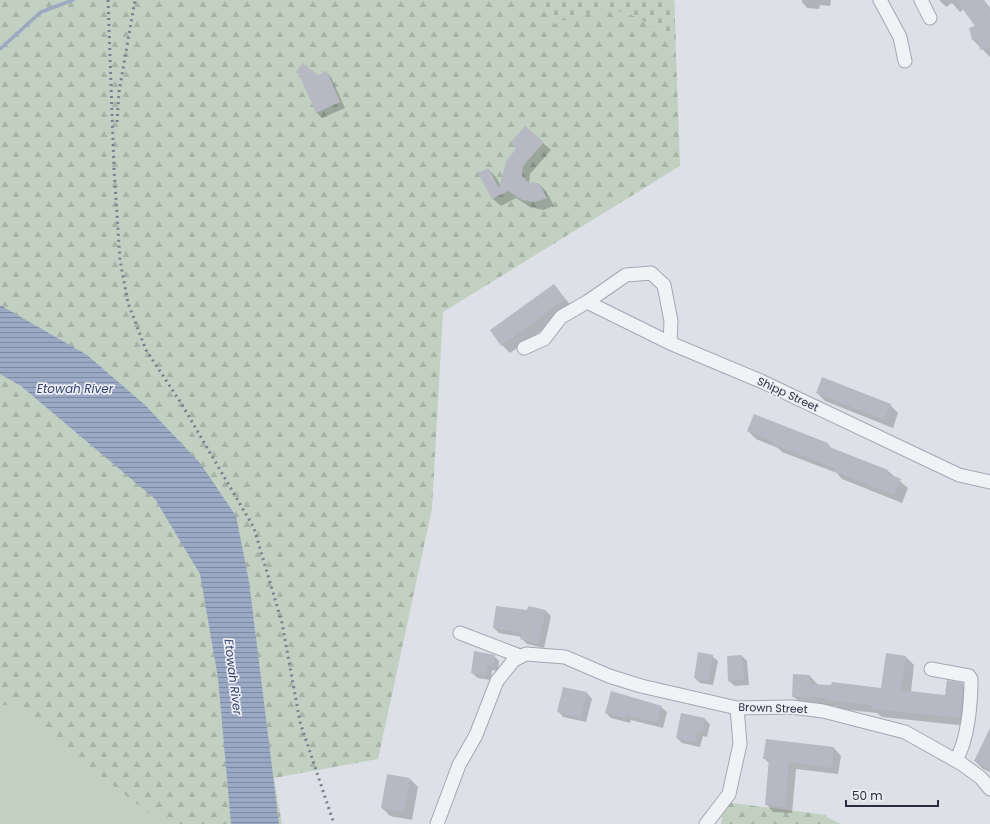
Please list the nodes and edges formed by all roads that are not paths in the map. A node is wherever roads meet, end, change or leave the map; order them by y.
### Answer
1 (880, 0) edge
2 (921, 0) edge
3 (930, 18) dead end
4 (905, 61) dead end
5 (588, 302) junction
6 (670, 343) junction
7 (524, 348) dead end
8 (990, 482) edge
9 (460, 633) dead end
10 (520, 656) junction
11 (931, 669) dead end
12 (737, 708) junction
13 (956, 760) junction
14 (990, 788) edge
15 (437, 824) edge
16 (706, 824) edge

1 - 4 street
2 - 3 street
5 - 6 street, Shipp Street
5 - 6 street
5 - 7 street
6 - 8 street, Shipp Street
9 - 10 street
10 - 12 street, Brown Street
10 - 15 street
11 - 13 street
12 - 13 street, Brown Street
12 - 16 street
13 - 14 street, Brown Street

